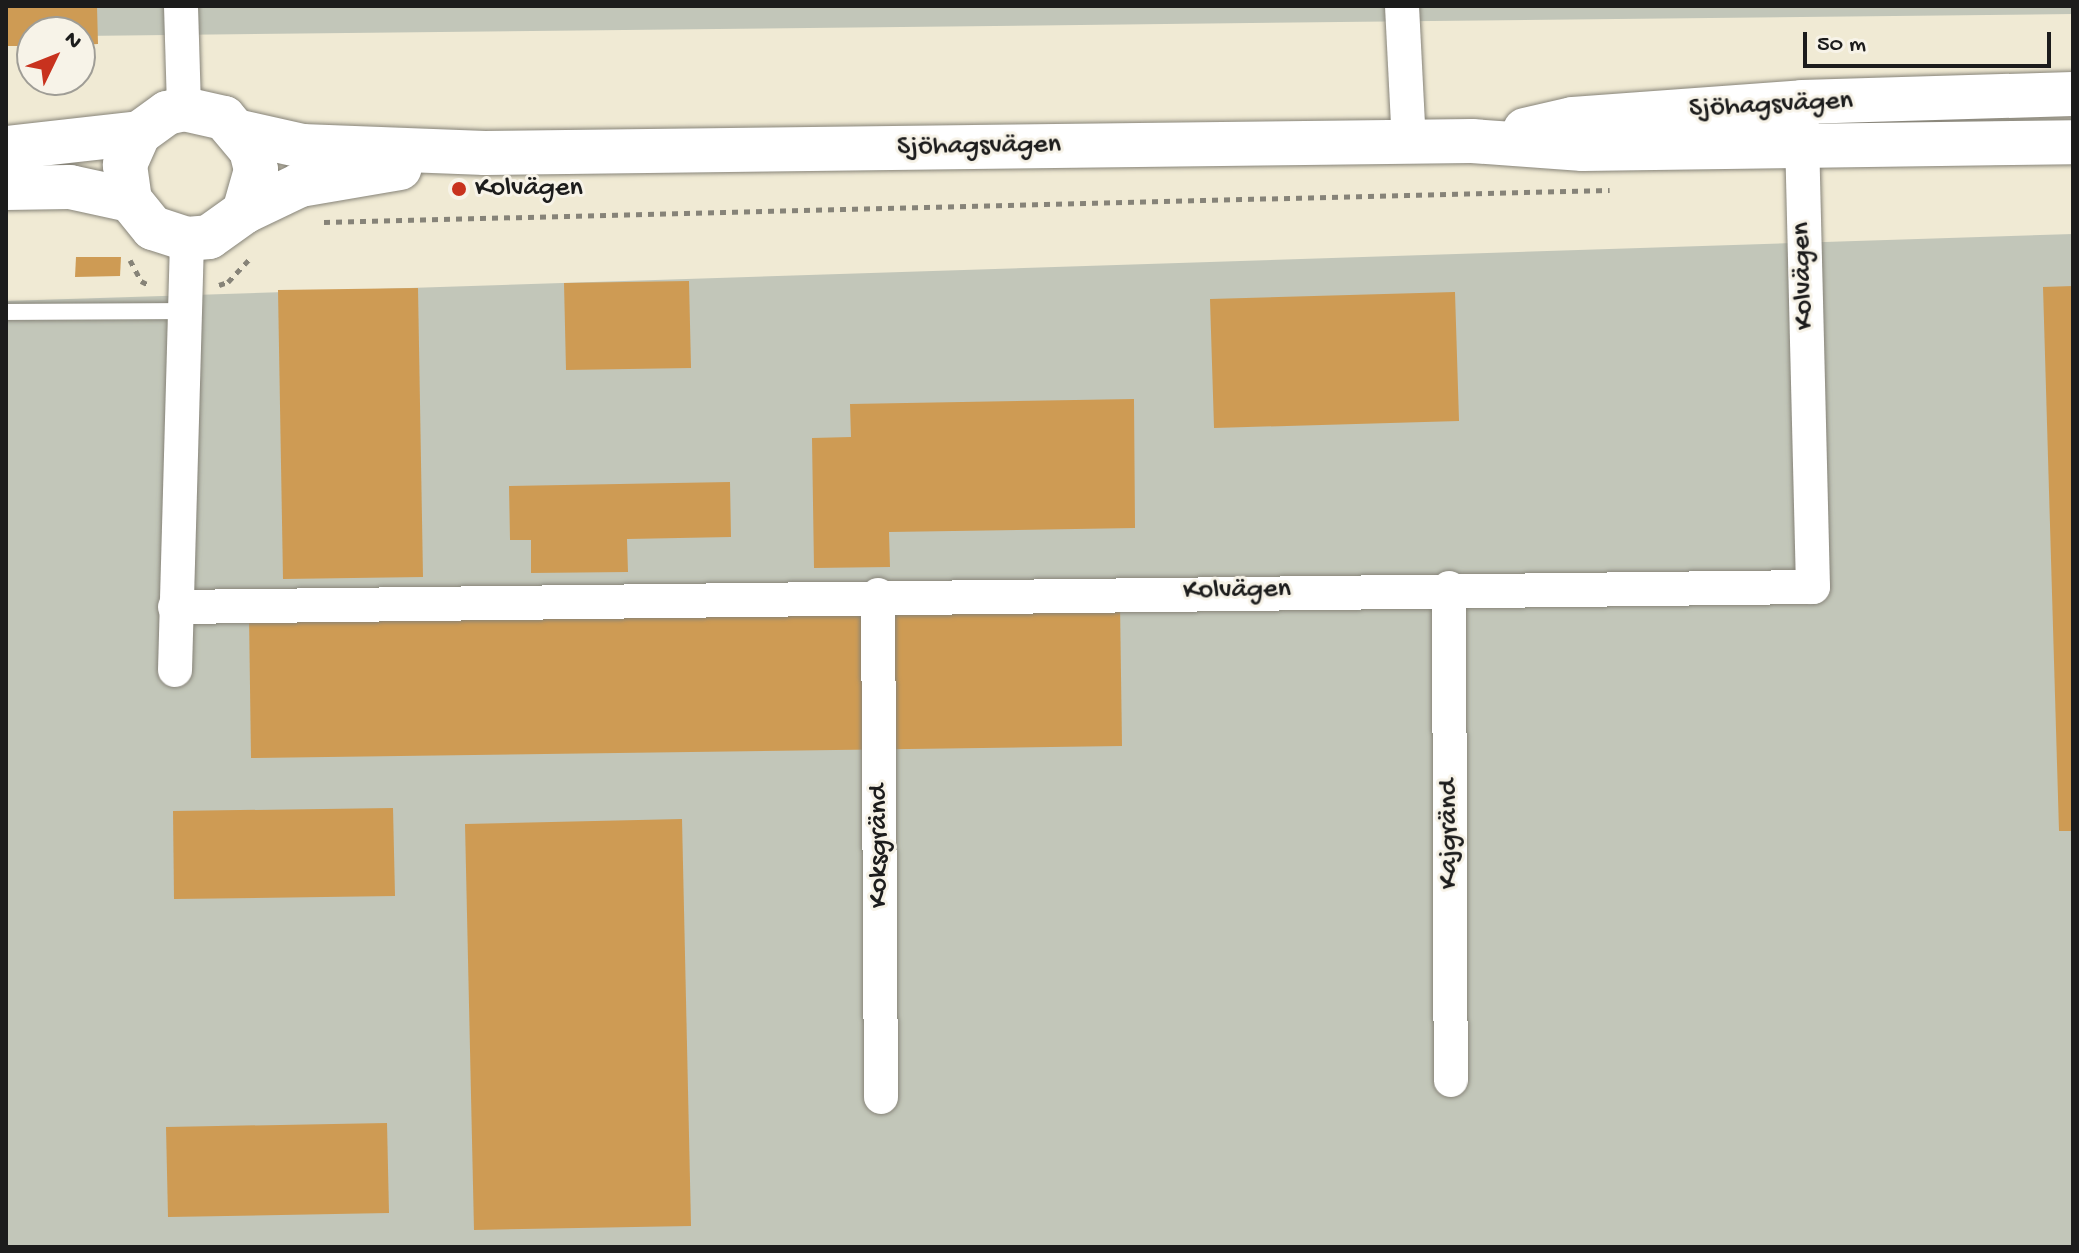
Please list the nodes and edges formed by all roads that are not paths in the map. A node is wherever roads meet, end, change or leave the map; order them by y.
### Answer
1 (181, 6) edge
2 (1402, 6) edge
3 (2073, 94) edge
4 (1802, 102) junction
5 (184, 109) junction
6 (240, 132) junction
7 (139, 133) junction
8 (1472, 141) junction
9 (1409, 142) junction
10 (2073, 142) edge
11 (1802, 147) junction
12 (6, 148) edge
13 (485, 153) junction
14 (6, 188) edge
15 (130, 200) junction
16 (253, 230) junction
17 (187, 239) junction
18 (185, 299) junction
19 (6, 312) edge
20 (1449, 588) junction
21 (878, 595) junction
22 (175, 607) junction
23 (175, 670) dead end
24 (1451, 1080) dead end
25 (881, 1097) dead end

1 - 5 street
2 - 9 street
3 - 4 main road, Sjöhagsvägen
4 - 8 main road, Sjöhagsvägen
4 - 11 street, Kolvägen
5 - 6 main road, Sjöhagsvägen
5 - 7 main road
6 - 13 main road, Sjöhagsvägen
6 - 16 main road
7 - 12 main road
7 - 15 main road
8 - 9 main road, Sjöhagsvägen
8 - 11 main road, Sjöhagsvägen
9 - 13 main road, Sjöhagsvägen
10 - 11 main road, Sjöhagsvägen
11 - 20 street, Kolvägen
13 - 16 main road, Sjöhagsvägen
14 - 15 main road
15 - 17 main road
16 - 17 main road, Sjöhagsvägen
17 - 18 street
18 - 19 lane
18 - 22 street
20 - 21 street, Kolvägen
20 - 24 street, Kajgränd
21 - 22 street, Kolvägen
21 - 25 street, Koksgränd
22 - 23 street

